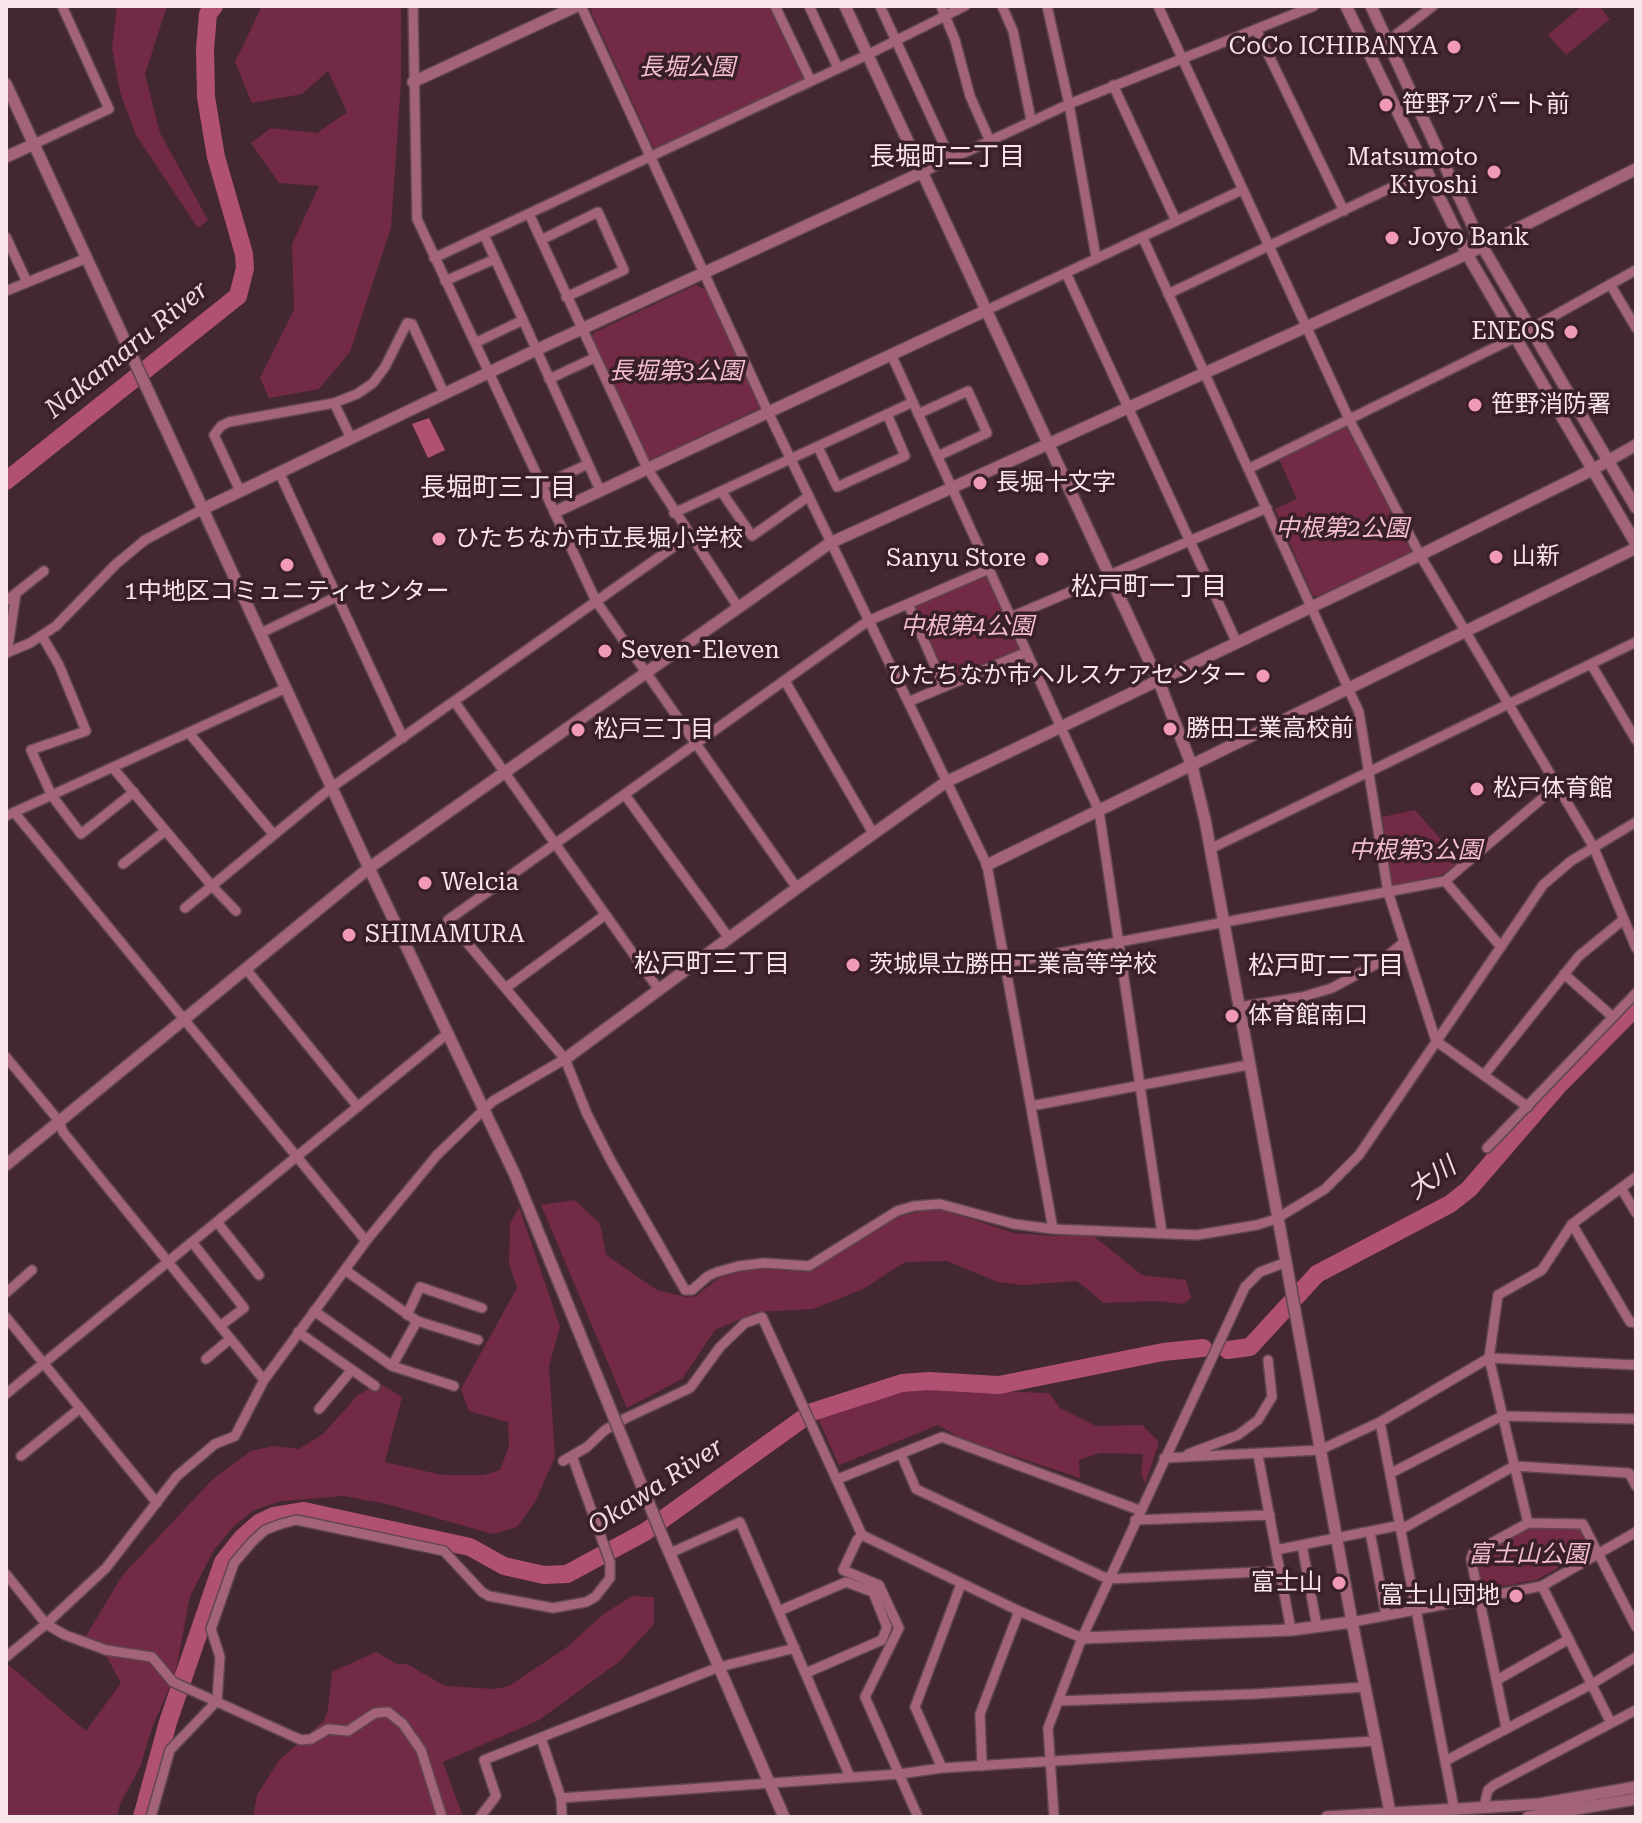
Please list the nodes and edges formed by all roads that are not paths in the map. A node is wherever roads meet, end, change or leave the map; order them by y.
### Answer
1 (62, 6) edge
2 (413, 6) edge
3 (579, 6) edge
4 (775, 6) edge
5 (809, 6) edge
6 (845, 6) edge
7 (880, 6) edge
8 (965, 6) edge
9 (1002, 6) edge
10 (1047, 6) edge
11 (1158, 6) edge
12 (1314, 6) edge
13 (1346, 6) edge
14 (1371, 6) edge
15 (1433, 6) edge
16 (942, 10) edge
17 (1256, 29) junction
18 (895, 40) junction
19 (1388, 41) junction
20 (867, 55) junction
21 (1182, 58) junction
22 (838, 68) junction
23 (811, 81) junction
24 (413, 82) junction
25 (6, 84) edge
26 (1113, 85) junction
27 (1069, 104) junction
28 (1031, 120) junction
29 (989, 139) junction
30 (34, 144) junction
31 (6, 157) edge
32 (650, 157) junction
33 (950, 158) junction
34 (1428, 170) junction
35 (1635, 171) edge
36 (923, 172) junction
37 (1242, 190) junction
38 (1344, 211) junction
39 (529, 214) junction
40 (1176, 221) junction
41 (484, 235) junction
42 (6, 237) edge
43 (1143, 238) junction
44 (541, 240) junction
45 (1482, 246) junction
46 (1271, 247) junction
47 (1467, 254) junction
48 (1096, 257) junction
49 (87, 258) junction
50 (434, 258) junction
51 (495, 259) junction
52 (1636, 270) edge
53 (705, 272) junction
54 (1066, 273) junction
55 (445, 281) junction
56 (27, 282) junction
57 (1610, 284) junction
58 (6, 291) edge
59 (1168, 294) junction
60 (566, 297) junction
61 (987, 310) junction
62 (523, 320) junction
63 (1305, 325) junction
64 (1636, 328) edge
65 (581, 329) junction
66 (1532, 329) junction
67 (1514, 338) junction
68 (475, 343) junction
69 (536, 350) junction
70 (891, 354) junction
71 (594, 358) junction
72 (489, 373) junction
73 (1203, 373) junction
74 (549, 379) junction
75 (444, 393) junction
76 (913, 402) junction
77 (334, 403) junction
78 (1127, 407) junction
79 (768, 412) junction
80 (887, 414) junction
81 (918, 414) junction
82 (1349, 419) junction
83 (351, 438) junction
84 (1049, 443) junction
85 (1636, 445) edge
86 (818, 447) junction
87 (938, 456) junction
88 (791, 459) junction
89 (1608, 462) junction
90 (588, 464) junction
91 (647, 468) junction
92 (1248, 469) junction
93 (1592, 470) junction
94 (279, 472) junction
95 (543, 485) junction
96 (953, 486) junction
97 (600, 490) junction
98 (240, 491) junction
99 (721, 491) junction
100 (809, 496) junction
101 (1267, 508) junction
102 (1636, 508) edge
103 (203, 509) junction
104 (555, 512) junction
105 (674, 513) junction
106 (689, 536) junction
107 (1190, 541) junction
108 (830, 543) junction
109 (1636, 546) edge
110 (1420, 555) junction
111 (989, 569) junction
112 (44, 571) dead end
113 (1110, 576) junction
114 (16, 593) junction
115 (338, 596) junction
116 (6, 601) edge
117 (596, 601) junction
118 (908, 604) junction
119 (1312, 606) junction
120 (738, 607) junction
121 (1011, 617) junction
122 (868, 621) junction
123 (1466, 631) junction
124 (261, 633) junction
125 (42, 636) junction
126 (1636, 642) edge
127 (1237, 643) junction
128 (1027, 652) junction
129 (6, 653) edge
130 (1591, 664) junction
131 (645, 673) junction
132 (785, 681) junction
133 (1159, 682) junction
134 (944, 687) junction
135 (286, 688) junction
136 (1349, 689) junction
137 (454, 701) junction
138 (908, 702) junction
139 (1509, 704) junction
140 (1062, 727) junction
141 (189, 733) junction
142 (403, 738) junction
143 (1636, 740) edge
144 (696, 744) junction
145 (1192, 766) junction
146 (113, 768) junction
147 (504, 772) junction
148 (1369, 772) junction
149 (946, 782) junction
150 (1558, 785) junction
151 (332, 787) junction
152 (134, 792) junction
153 (625, 795) junction
154 (52, 796) junction
155 (1099, 811) junction
156 (10, 814) edge
157 (1636, 822) edge
158 (165, 831) junction
159 (873, 833) junction
160 (274, 835) junction
161 (554, 845) junction
162 (1593, 846) junction
163 (1210, 849) junction
164 (123, 864) dead end
165 (987, 865) junction
166 (369, 868) junction
167 (1445, 881) junction
168 (212, 886) junction
169 (797, 888) junction
170 (1388, 892) junction
171 (185, 908) dead end
172 (236, 911) dead end
173 (605, 915) junction
174 (1623, 920) junction
175 (1222, 924) junction
176 (729, 938) junction
177 (1121, 942) junction
178 (1403, 943) junction
179 (1501, 947) junction
180 (1636, 948) edge
181 (1006, 963) junction
182 (246, 969) junction
183 (1564, 974) junction
184 (507, 987) junction
185 (659, 990) junction
186 (1636, 993) edge
187 (1238, 1007) junction
188 (1613, 1017) junction
189 (183, 1019) junction
190 (448, 1033) junction
191 (1436, 1041) junction
192 (6, 1057) edge
193 (565, 1059) junction
194 (1248, 1065) junction
195 (1484, 1075) junction
196 (1141, 1085) junction
197 (1031, 1106) junction
198 (358, 1107) junction
199 (1528, 1107) junction
200 (483, 1110) junction
201 (59, 1121) junction
202 (1487, 1148) dead end
203 (297, 1156) junction
204 (6, 1165) edge
205 (1636, 1177) edge
206 (1621, 1188) junction
207 (1636, 1213) edge
208 (1276, 1219) junction
209 (217, 1222) junction
210 (1572, 1224) junction
211 (1053, 1229) junction
212 (1162, 1233) junction
213 (366, 1241) junction
214 (192, 1242) junction
215 (168, 1260) junction
216 (1284, 1263) junction
217 (32, 1270) dead end
218 (345, 1270) junction
219 (259, 1275) dead end
220 (6, 1293) edge
221 (482, 1308) dead end
222 (314, 1311) junction
223 (6, 1317) edge
224 (412, 1318) junction
225 (1636, 1323) edge
226 (220, 1326) junction
227 (298, 1332) junction
228 (230, 1339) junction
229 (478, 1340) dead end
230 (1489, 1358) junction
231 (206, 1359) dead end
232 (1268, 1360) dead end
233 (44, 1363) junction
234 (1636, 1365) edge
235 (392, 1366) junction
236 (351, 1371) junction
237 (264, 1380) junction
238 (375, 1386) dead end
239 (454, 1386) dead end
240 (6, 1394) edge
241 (79, 1409) junction
242 (319, 1409) dead end
243 (1502, 1416) junction
244 (1636, 1419) edge
245 (1380, 1422) junction
246 (1320, 1450) junction
247 (901, 1454) junction
248 (1258, 1455) junction
249 (21, 1456) dead end
250 (1185, 1456) junction
251 (1164, 1458) junction
252 (1514, 1466) junction
253 (1391, 1473) junction
254 (838, 1479) junction
255 (1636, 1486) edge
256 (157, 1503) junction
257 (1137, 1515) junction
258 (1270, 1515) junction
259 (1528, 1523) junction
260 (1402, 1527) junction
261 (1370, 1532) junction
262 (1636, 1532) edge
263 (862, 1535) junction
264 (1337, 1539) junction
265 (1302, 1545) junction
266 (1276, 1550) junction
267 (670, 1553) junction
268 (1599, 1553) junction
269 (1280, 1571) junction
270 (6, 1574) edge
271 (1108, 1579) junction
272 (961, 1584) junction
273 (1542, 1586) junction
274 (1481, 1597) junction
275 (1417, 1609) junction
276 (779, 1611) junction
277 (1019, 1611) junction
278 (1386, 1615) junction
279 (1352, 1622) junction
280 (46, 1624) junction
281 (1317, 1627) junction
282 (1636, 1627) edge
283 (1291, 1630) junction
284 (1082, 1638) junction
285 (1569, 1639) junction
286 (795, 1648) junction
287 (6, 1657) edge
288 (1636, 1657) edge
289 (719, 1667) junction
290 (806, 1673) junction
291 (1497, 1680) junction
292 (1592, 1684) junction
293 (1366, 1687) junction
294 (217, 1701) junction
295 (1058, 1701) junction
296 (1636, 1710) edge
297 (1611, 1723) junction
298 (1506, 1727) junction
299 (541, 1738) junction
300 (1376, 1741) junction
301 (1445, 1761) junction
302 (1050, 1762) junction
303 (982, 1766) junction
304 (942, 1768) junction
305 (899, 1774) junction
306 (850, 1777) junction
307 (768, 1782) junction
308 (1636, 1787) edge
309 (561, 1798) junction
310 (1636, 1799) edge
311 (1484, 1806) junction
312 (1454, 1808) junction
313 (1391, 1814) edge
314 (151, 1817) edge
315 (442, 1817) edge
316 (480, 1817) edge
317 (562, 1817) edge
318 (784, 1817) edge
319 (918, 1817) edge
320 (1054, 1817) edge
321 (1327, 1817) edge
322 (1528, 1817) edge

1 - 30 street
2 - 24 street
3 - 24 street
3 - 32 street
4 - 23 street
5 - 22 street
6 - 20 street
7 - 18 street
8 - 16 street
9 - 28 street
10 - 27 street
11 - 21 street
12 - 17 street
13 - 34 street
14 - 19 street
15 - 19 street
16 - 18 street
16 - 29 street
17 - 21 street
17 - 38 street
18 - 20 street
18 - 33 street
19 - 45 street
20 - 22 street
20 - 36 street
21 - 26 street
21 - 37 street
22 - 23 street
23 - 32 street
24 - 50 street
25 - 30 street
26 - 27 street
26 - 40 street
27 - 28 street
27 - 48 street
28 - 29 street
29 - 33 street
30 - 31 street
30 - 49 street
32 - 39 street
32 - 53 street
33 - 36 street
34 - 38 street
34 - 47 street
35 - 45 street
36 - 53 street
36 - 61 street
37 - 40 street
37 - 46 street
38 - 46 street
39 - 41 street
39 - 44 street
40 - 43 street
41 - 50 street
41 - 51 street
42 - 56 street
43 - 48 street
43 - 59 street
44 - 60 street
44 - 60 street
45 - 47 street
45 - 66 street
46 - 59 street
46 - 63 street
47 - 63 street
47 - 67 street
48 - 54 street
49 - 56 street
49 - 103 street
50 - 55 street
51 - 55 street
51 - 62 street
52 - 57 street
53 - 65 street
53 - 79 street
54 - 61 street
54 - 78 street
55 - 68 street
56 - 58 street
57 - 64 street
57 - 66 street
59 - 73 street
60 - 65 street
61 - 70 street
61 - 84 street
62 - 68 street
62 - 69 street
63 - 73 street
63 - 82 street
65 - 69 street
65 - 71 street
66 - 67 street
66 - 89 street
67 - 82 street
67 - 93 street
68 - 72 street
69 - 72 street
69 - 74 street
70 - 76 street
70 - 79 street
71 - 74 street
71 - 91 street
72 - 75 street
72 - 95 street
73 - 78 street
73 - 92 street
74 - 90 street
75 - 77 street
75 - 83 street
76 - 80 street
76 - 81 street
77 - 83 street
77 - 98 street
78 - 84 street
78 - 107 street
79 - 88 street
79 - 91 street
80 - 86 street
80 - 86 street
81 - 87 street
81 - 87 street
82 - 92 street
82 - 110 street
83 - 94 street
84 - 96 street
84 - 113 street
85 - 89 street
86 - 88 street
87 - 96 street
88 - 99 street
88 - 100 street
89 - 93 street
89 - 102 street
90 - 95 street
90 - 97 street
91 - 97 street
91 - 105 street
92 - 101 street
93 - 109 street
93 - 110 street
94 - 98 street
94 - 115 street
95 - 104 street
96 - 108 street
96 - 111 street
97 - 104 street
98 - 103 street
99 - 100 street
99 - 105 street
100 - 108 street
101 - 107 street
101 - 119 street
103 - 124 street
103 - 125 street
104 - 117 street
105 - 106 street
106 - 117 street
106 - 120 street
107 - 113 street
107 - 127 street
108 - 120 street
108 - 122 street
109 - 123 street
110 - 119 street
110 - 123 street
111 - 118 street
111 - 121 street
112 - 114 street
113 - 121 street
113 - 133 street
114 - 116 street
114 - 129 street
115 - 124 street
115 - 142 street
117 - 131 street
117 - 137 street
118 - 122 street
118 - 134 street
119 - 127 street
119 - 136 street
120 - 131 street
121 - 128 street
122 - 132 street
122 - 138 street
123 - 136 street
123 - 139 street
124 - 135 street
125 - 129 street
125 - 154 street
126 - 130 street
127 - 133 street
128 - 134 street
128 - 140 street
130 - 139 street
130 - 143 street
131 - 144 street
131 - 147 street
132 - 144 street
132 - 159 street
133 - 140 street
133 - 145 street
134 - 138 street
135 - 141 street
135 - 151 street
136 - 145 street
136 - 148 street
137 - 142 street
137 - 147 street
138 - 149 street
139 - 148 street
139 - 150 street
140 - 149 street
140 - 155 street
141 - 146 street
141 - 160 street
142 - 151 street
144 - 153 street
144 - 169 street
145 - 155 street
145 - 163 street
146 - 152 street
146 - 154 street
147 - 161 street
147 - 166 street
148 - 163 street
148 - 170 street
149 - 159 street
149 - 165 street
150 - 162 street
150 - 167 street
151 - 160 street
151 - 166 street
152 - 154 street
152 - 158 street
153 - 161 street
153 - 176 street
154 - 156 street
155 - 165 street
155 - 177 street
156 - 189 street
157 - 162 street
158 - 164 street
158 - 168 street
159 - 169 street
160 - 168 street
161 - 173 street
161 - 184 street
162 - 174 street
162 - 179 street
163 - 175 street
165 - 181 street
166 - 182 street
166 - 190 street
167 - 170 street
167 - 179 street
168 - 171 street
168 - 172 street
169 - 176 street
170 - 175 street
170 - 178 street
173 - 184 street
173 - 185 street
174 - 180 street
174 - 183 street
175 - 177 street
175 - 187 street
176 - 185 street
177 - 181 street
177 - 196 street
178 - 187 street
178 - 191 street
179 - 191 street
181 - 197 street
182 - 189 street
182 - 198 street
183 - 188 street
183 - 195 street
184 - 193 street
185 - 193 street
186 - 188 street
187 - 194 street
188 - 199 street
189 - 201 street
189 - 203 street
190 - 198 street
190 - 200 street
191 - 195 street
191 - 208 street
192 - 201 street
193 - 200 street
193 - 211 street
194 - 196 street
194 - 208 street
195 - 199 street
196 - 197 street
196 - 212 street
197 - 211 street
198 - 203 street
199 - 202 street
200 - 213 street
200 - 267 street, bridge
201 - 204 street
201 - 215 street
203 - 209 street
203 - 213 street
205 - 206 street
206 - 207 street
206 - 210 street
208 - 212 street
208 - 216 street
209 - 214 street
209 - 219 street
210 - 225 street
210 - 230 street
211 - 212 street
213 - 218 street
214 - 215 street
214 - 226 street
215 - 226 street
215 - 233 street
216 - 246 street
216 - 251 street
217 - 220 street
218 - 222 street
218 - 224 street
221 - 224 street
222 - 227 street
222 - 235 street
223 - 233 street
224 - 229 street
224 - 235 street
226 - 228 street
227 - 236 street
227 - 237 street
228 - 231 street
228 - 237 street
230 - 234 street
230 - 243 street
230 - 245 street
232 - 250 street
233 - 240 street
233 - 241 street
235 - 239 street
236 - 238 street
236 - 242 street
237 - 256 street
241 - 249 street
241 - 256 street
243 - 244 street
243 - 252 street
243 - 253 street
245 - 246 street
245 - 253 street
246 - 248 street
246 - 264 street
247 - 254 street
247 - 257 street
247 - 271 street
248 - 250 street
248 - 258 street
250 - 251 street
251 - 257 street
252 - 255 street
252 - 259 street
252 - 260 street
253 - 260 street
254 - 263 street
254 - 294 street
256 - 280 street
257 - 258 street
257 - 271 street
258 - 266 street
259 - 268 street
259 - 274 street
260 - 261 street
260 - 275 street
261 - 264 street
261 - 278 street
262 - 268 street
263 - 272 street
263 - 305 street
264 - 265 street
264 - 279 street
265 - 266 street
265 - 281 street
266 - 269 street
267 - 276 street
267 - 289 street
268 - 273 street
268 - 282 street
269 - 271 street
269 - 283 street
270 - 280 street
271 - 284 street
272 - 277 street
272 - 304 street
273 - 274 street
273 - 285 street
274 - 275 street
274 - 291 street
275 - 278 street
275 - 301 street
276 - 286 street
276 - 290 street
277 - 284 street
277 - 303 street
278 - 279 street
279 - 281 street
279 - 293 street
280 - 287 street
280 - 294 street
281 - 283 street
283 - 284 street
284 - 295 street
285 - 291 street
285 - 292 street
286 - 289 street
286 - 290 street
288 - 292 street
289 - 299 street
289 - 307 street
290 - 306 street
291 - 298 street
292 - 297 street
292 - 298 street
293 - 295 street
293 - 300 street
294 - 314 street
294 - 315 street
295 - 302 street
296 - 297 street
297 - 311 street
298 - 301 street
299 - 309 street
299 - 316 street
300 - 302 street
300 - 313 street
301 - 312 street
302 - 303 street
302 - 320 street
303 - 304 street
304 - 305 street
305 - 306 street
305 - 319 street
306 - 307 street
307 - 309 street
307 - 318 street
308 - 311 street
309 - 317 street
310 - 322 street
311 - 312 street
312 - 313 street
313 - 321 street

